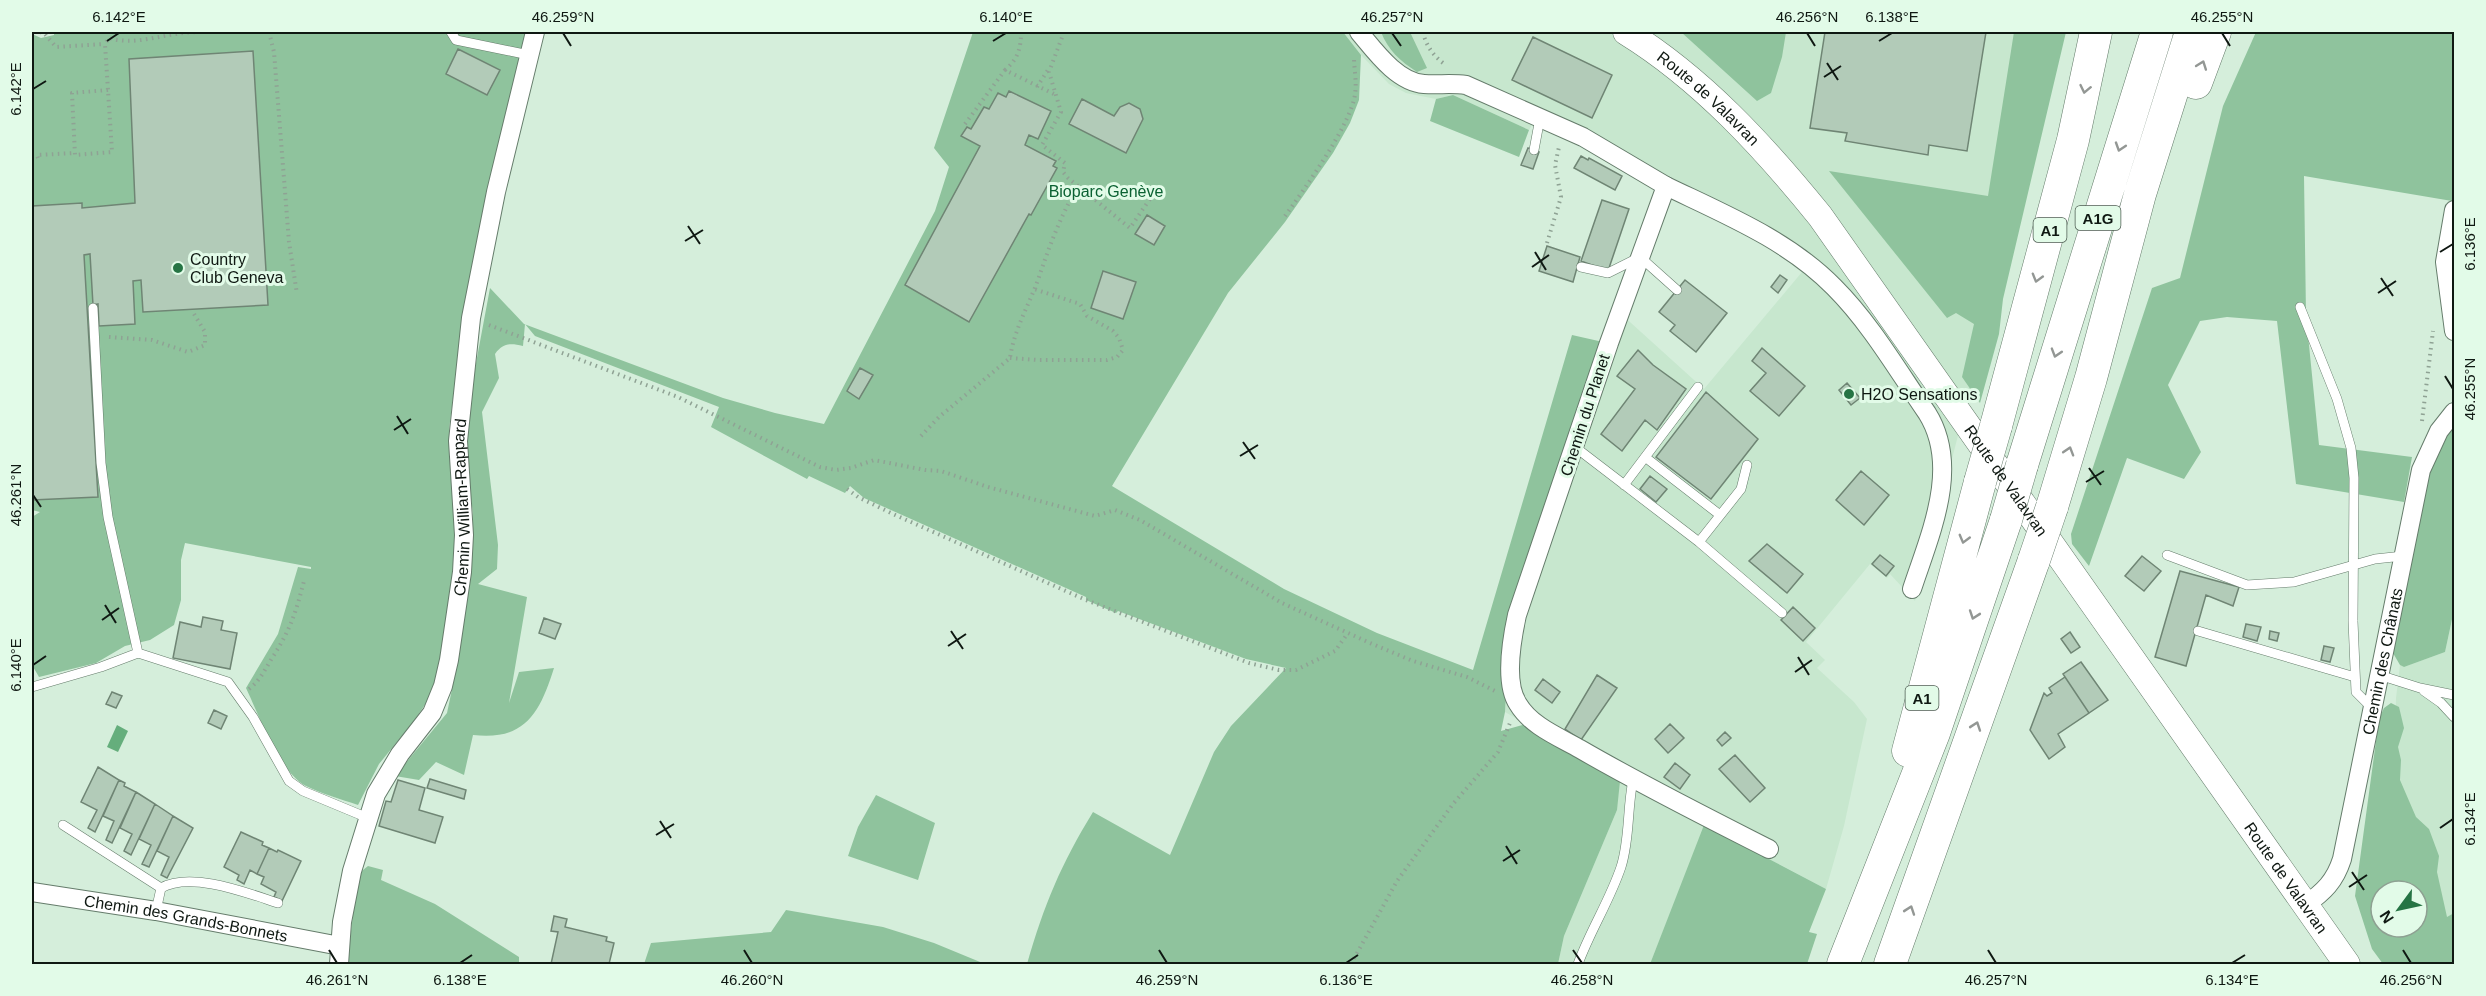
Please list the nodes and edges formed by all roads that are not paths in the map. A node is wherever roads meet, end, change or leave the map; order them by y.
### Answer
1 (451, 32) edge
2 (535, 32) edge
3 (1359, 32) edge
4 (1626, 32) edge
5 (2096, 32) edge
6 (2157, 32) edge
7 (2191, 32) edge
8 (2215, 32) edge
9 (529, 55) junction
10 (1540, 118) junction
11 (1534, 150) dead end
12 (1666, 186) junction
13 (2454, 210) edge
14 (2451, 241) edge
15 (1640, 257) junction
16 (1581, 267) dead end
17 (1677, 290) dead end
18 (2300, 307) dead end
19 (93, 308) dead end
20 (2454, 331) edge
21 (2091, 378) junction
22 (1698, 387) dead end
23 (2454, 412) edge
24 (1575, 447) junction
25 (1645, 458) junction
26 (1747, 465) dead end
27 (1624, 485) junction
28 (1720, 516) junction
29 (1699, 542) junction
30 (2167, 555) dead end
31 (2403, 556) junction
32 (2354, 564) junction
33 (1912, 589) dead end
34 (1782, 613) dead end
35 (2198, 632) dead end
36 (138, 653) junction
37 (2379, 675) junction
38 (2355, 677) junction
39 (32, 687) edge
40 (2420, 688) junction
41 (2454, 695) edge
42 (2372, 708) junction
43 (2454, 717) edge
44 (1633, 780) junction
45 (368, 818) junction
46 (63, 825) dead end
47 (1769, 849) dead end
48 (161, 888) junction
49 (32, 892) edge
50 (278, 903) dead end
51 (2306, 905) junction
52 (156, 911) junction
53 (1862, 912) junction
54 (339, 955) edge
55 (1578, 964) edge
56 (1842, 964) edge
57 (1890, 964) edge
58 (2347, 964) edge

1 - 9 lane
2 - 9 street, Chemin William-Rappard
3 - 10 street
4 - 51 street, Route de Valavran
5 -> 53 highway, A1, bridge
6 -> 53 highway, A1G, bridge
7 - 21 highway, A1G
21 -> 8 highway
9 - 45 street, Chemin William-Rappard
10 - 11 lane
10 - 12 street
12 - 15 street, Chemin du Planet
12 - 33 street
13 - 14 street
14 - 20 street
15 - 16 lane
15 - 17 lane
15 - 24 street, Chemin du Planet
18 - 32 lane
19 - 36 lane
57 -> 21 highway, bridge
22 - 25 lane
23 - 31 street, Chemin des Chânats
24 - 27 lane
24 - 44 street, Chemin du Planet
25 - 27 lane
25 - 28 lane
26 - 28 lane
27 - 29 lane
28 - 29 lane
29 - 34 lane
30 - 32 lane
31 - 32 lane
31 - 37 street, Chemin des Chânats
32 - 38 lane
35 - 38 lane
36 - 39 lane
36 - 45 lane
37 - 40 lane
37 - 42 street, Chemin des Chânats
38 - 42 lane
40 - 41 lane
40 - 43 lane
42 - 51 street, Chemin des Chânats
44 - 47 street
44 - 55 lane
45 - 54 street, Chemin William-Rappard
46 - 48 lane
48 - 50 lane
48 - 52 lane
49 - 52 street, Chemin des Grands-Bonnets
51 - 58 street, Route de Valavran
52 - 54 street, Chemin des Grands-Bonnets
53 - 56 highway, A1

